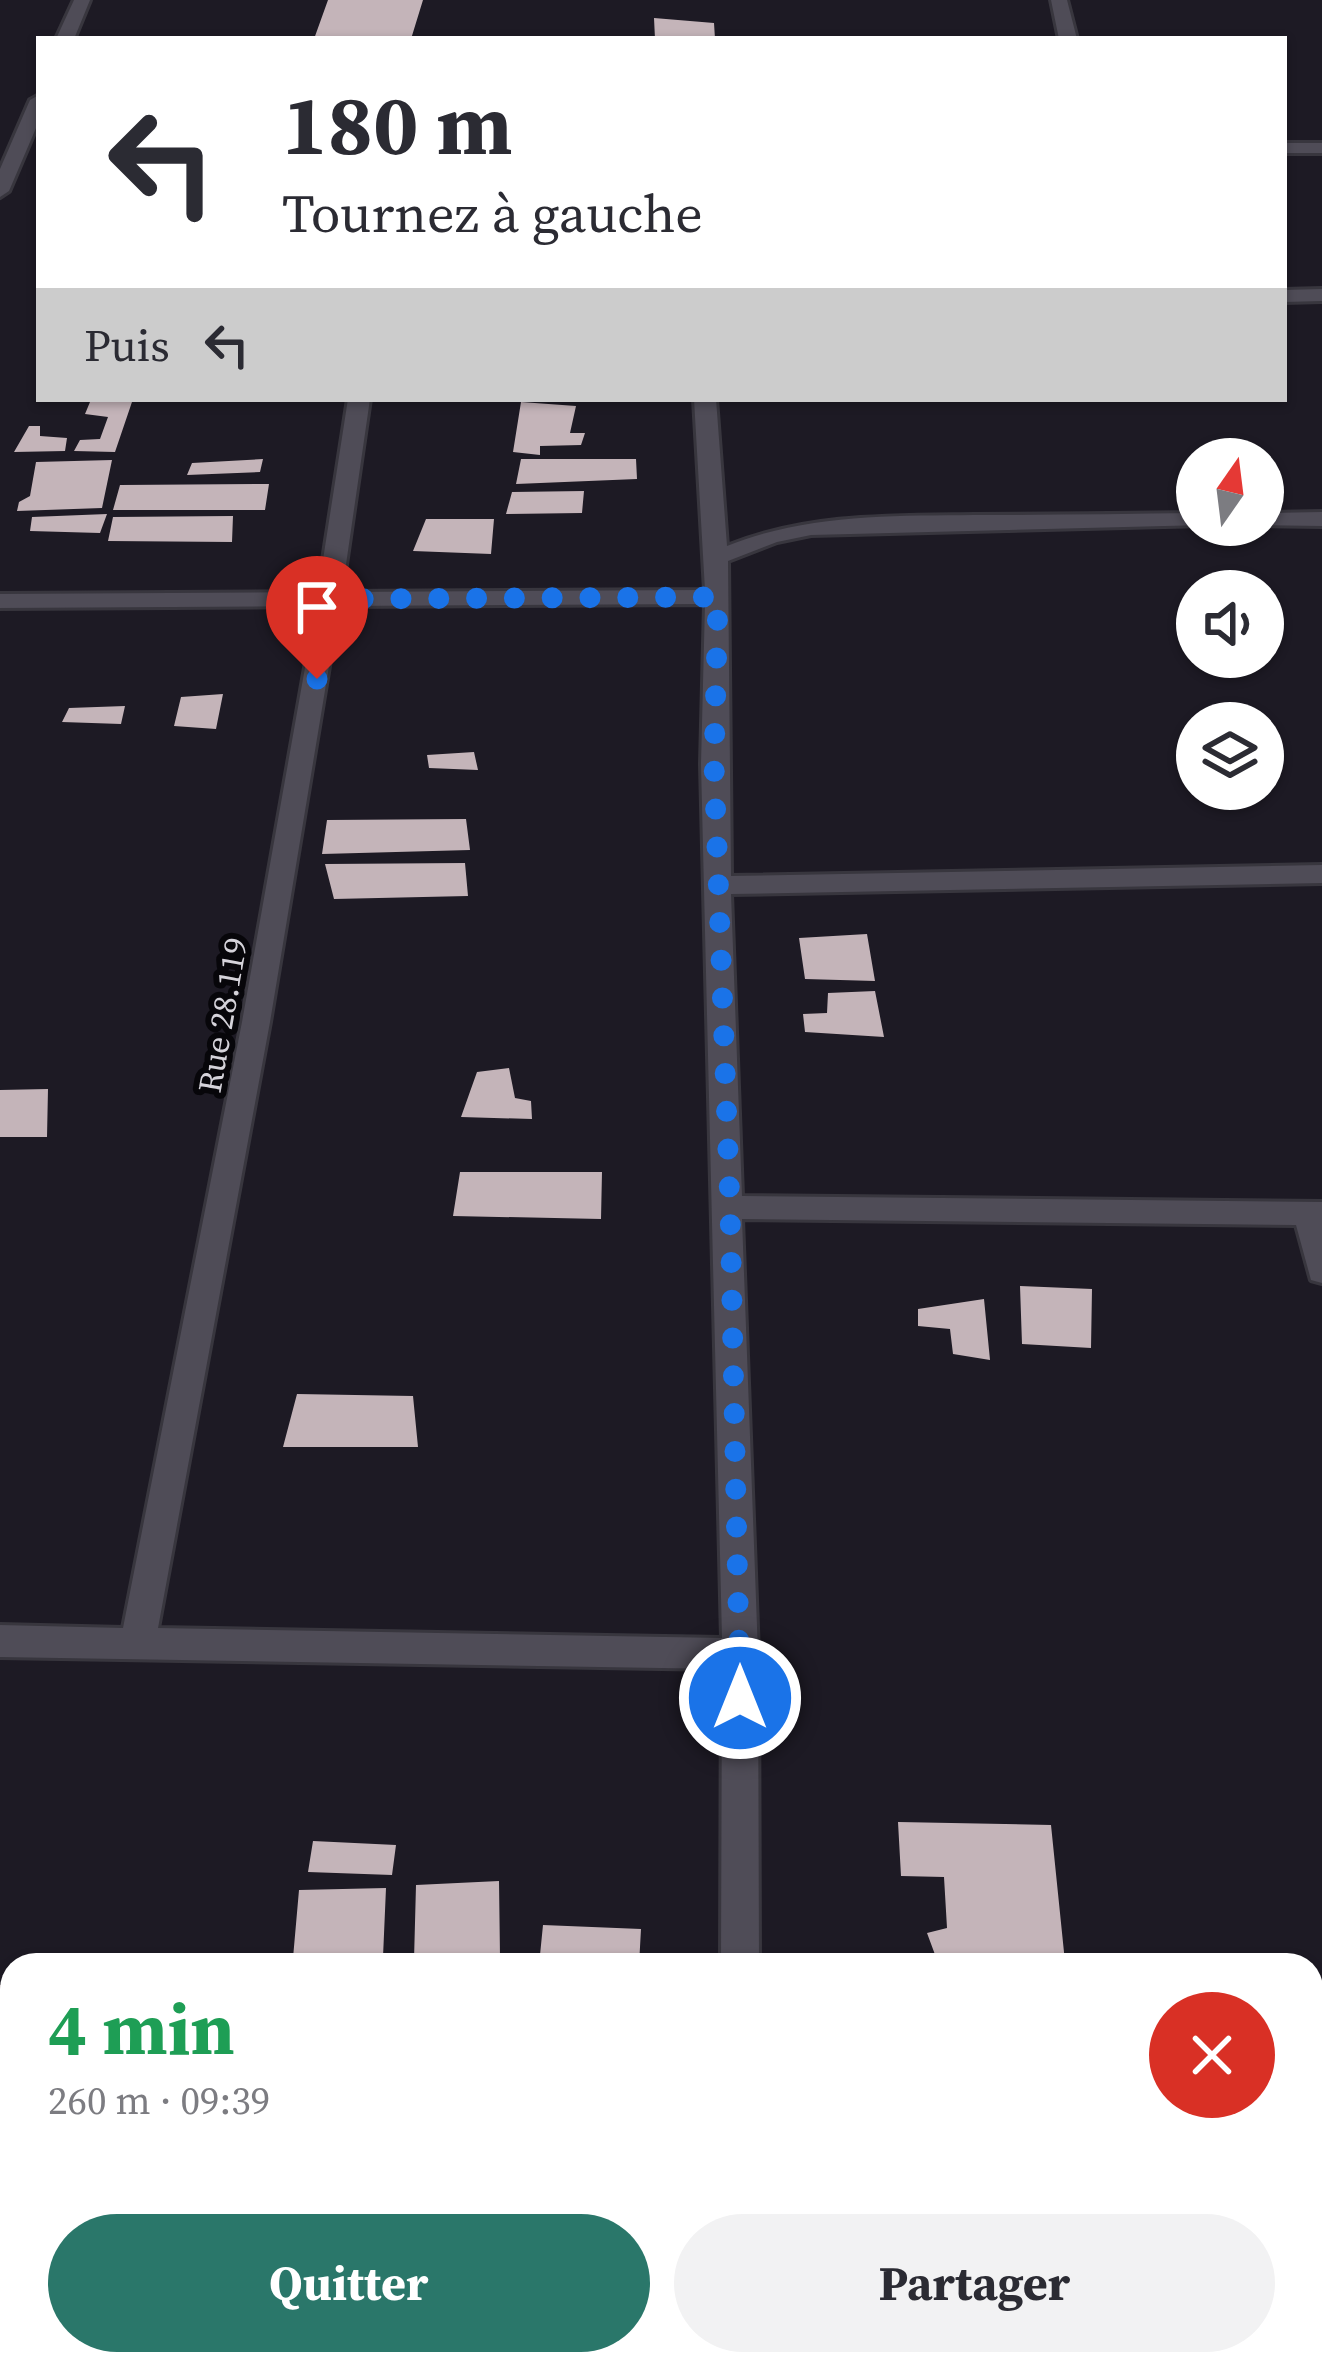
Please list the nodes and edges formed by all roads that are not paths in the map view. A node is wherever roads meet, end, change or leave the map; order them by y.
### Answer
1 (82, 0) edge
2 (1059, 0) edge
3 (66, 36) edge
4 (1068, 36) edge
5 (0, 139) edge
6 (31, 139) edge
7 (1287, 148) edge
8 (1322, 148) edge
9 (0, 191) edge
10 (1322, 295) edge
11 (1287, 296) edge
12 (359, 402) edge
13 (705, 402) edge
14 (1322, 519) edge
15 (1176, 520) edge
16 (1284, 520) edge
17 (717, 558) junction
18 (718, 597) junction
19 (331, 599) junction
20 (0, 601) edge
21 (1322, 874) edge
22 (720, 886) junction
23 (730, 1207) junction
24 (1316, 1215) edge
25 (1322, 1271) edge
26 (0, 1641) edge
27 (138, 1641) junction
28 (740, 1654) junction
29 (740, 1953) edge

1 - 3 street
2 - 4 street
5 - 6 street
6 - 9 street
7 - 8 street
10 - 11 street
12 - 19 street, Rue 28.119
13 - 17 street
14 - 16 street
15 - 17 street
17 - 18 street
18 - 19 street
18 - 22 street
19 - 20 street
19 - 27 street, Rue 28.119
21 - 22 street
22 - 23 street
23 - 24 street
23 - 28 street
24 - 25 street
26 - 27 street
27 - 28 street
28 - 29 street

